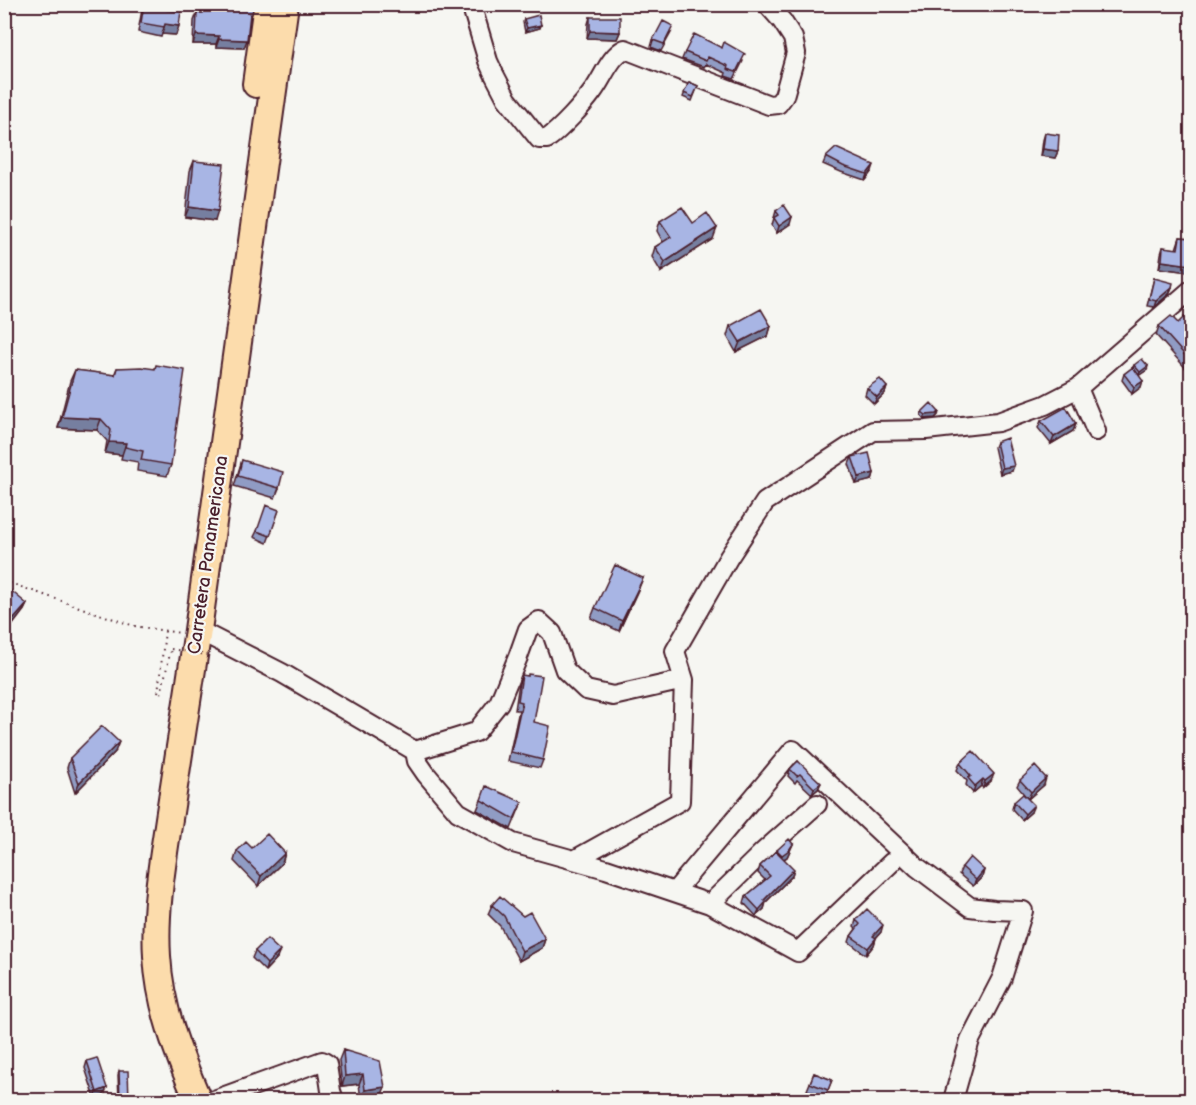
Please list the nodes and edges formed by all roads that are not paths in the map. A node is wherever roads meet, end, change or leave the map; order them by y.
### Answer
1 (267, 4) edge
2 (285, 4) edge
3 (471, 4) edge
4 (767, 4) edge
5 (1191, 289) edge
6 (1078, 388) junction
7 (1096, 431) dead end
8 (179, 636) junction
9 (684, 680) junction
10 (415, 751) junction
11 (817, 804) dead end
12 (574, 860) junction
13 (892, 862) dead end
14 (675, 891) junction
15 (710, 904) junction
16 (182, 1101) edge
17 (198, 1101) edge
18 (214, 1101) edge
19 (334, 1101) edge
20 (953, 1101) edge

1 - 8 highway, Carretera Panamericana
2 - 8 highway, Carretera Panamericana
3 - 4 street
5 - 6 street
6 - 7 street
6 - 9 street
8 - 10 street
8 - 16 highway, Carretera Panamericana
8 - 17 highway, Carretera Panamericana
9 - 10 street
9 - 12 street
10 - 12 street
11 - 15 street
12 - 14 street
13 - 15 street
14 - 15 street
14 - 20 street
18 - 19 street

